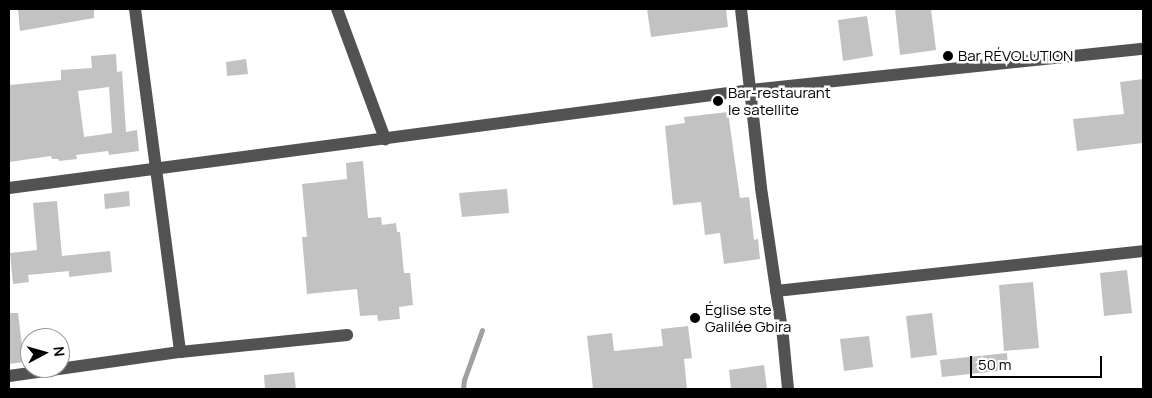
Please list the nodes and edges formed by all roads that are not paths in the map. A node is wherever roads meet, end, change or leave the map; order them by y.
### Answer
1 (135, 9) edge
2 (337, 9) edge
3 (741, 9) edge
4 (1143, 49) edge
5 (750, 90) junction
6 (385, 139) junction
7 (156, 170) junction
8 (9, 188) edge
9 (1143, 251) edge
10 (776, 291) junction
11 (347, 335) dead end
12 (180, 352) junction
13 (9, 376) edge
14 (788, 389) edge

1 - 7 street
2 - 6 street
3 - 5 street
4 - 5 street
5 - 6 street
5 - 10 street
6 - 7 street
7 - 8 street
7 - 12 street
9 - 10 street
10 - 14 street
11 - 12 street
12 - 13 street

